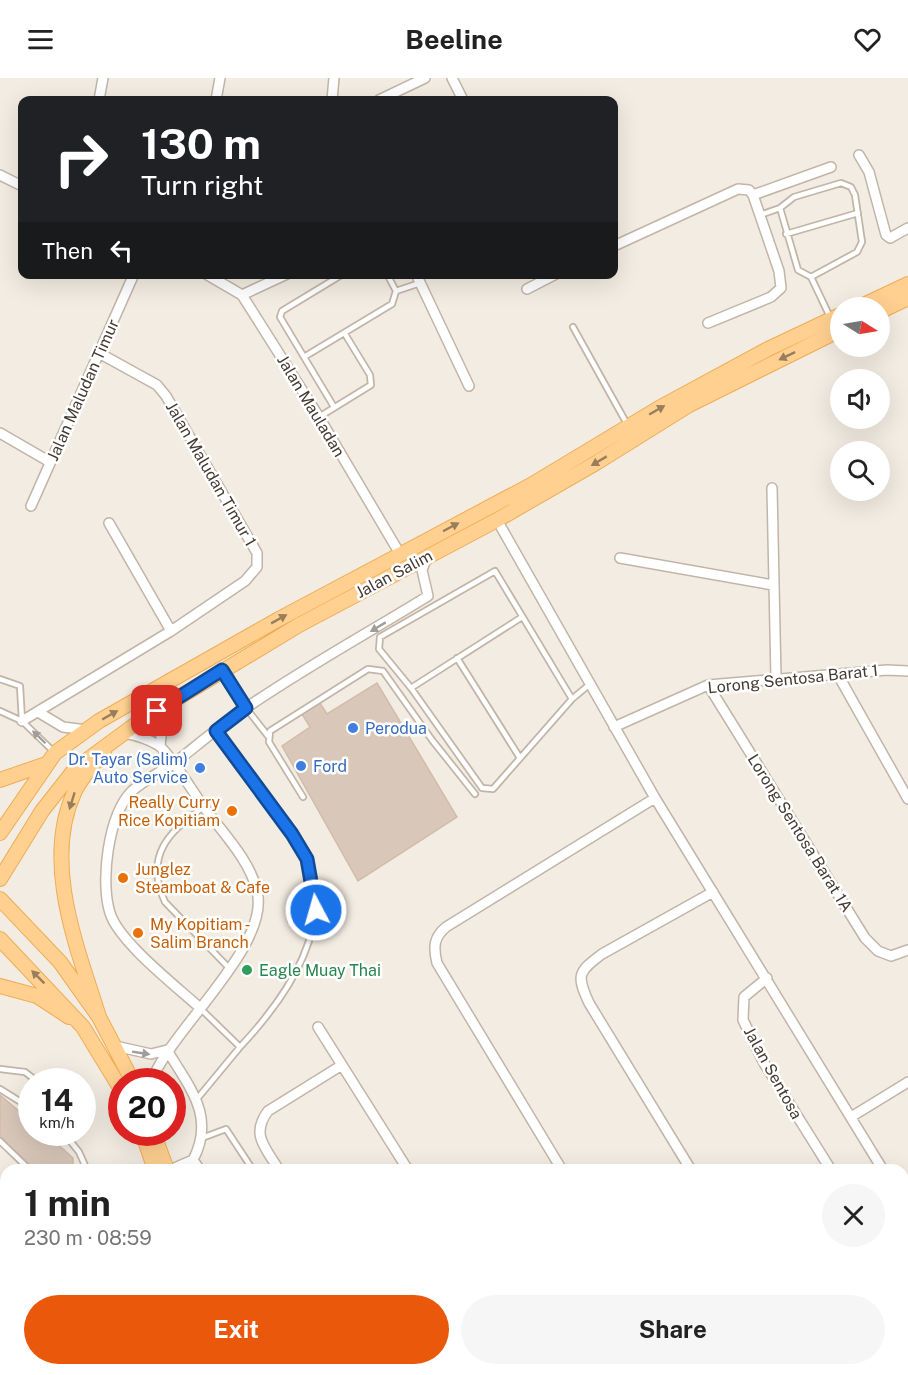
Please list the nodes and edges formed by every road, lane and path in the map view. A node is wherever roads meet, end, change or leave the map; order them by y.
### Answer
1 (103, 78) edge
2 (220, 78) edge
3 (334, 78) edge
4 (425, 78) edge
5 (452, 78) edge
6 (100, 96) edge
7 (217, 96) edge
8 (332, 96) edge
9 (387, 96) edge
10 (461, 96) edge
11 (859, 155) dead end
12 (831, 166) dead end
13 (0, 175) edge
14 (18, 184) edge
15 (753, 195) junction
16 (780, 208) junction
17 (858, 213) junction
18 (760, 215) junction
19 (908, 228) edge
20 (786, 234) junction
21 (618, 244) edge
22 (811, 277) junction
23 (132, 279) edge
24 (215, 279) edge
25 (276, 279) edge
26 (336, 279) edge
27 (390, 279) edge
28 (418, 279) edge
29 (546, 279) edge
30 (908, 284) edge
31 (527, 289) dead end
32 (396, 291) junction
33 (242, 295) junction
34 (880, 297) edge
35 (908, 298) edge
36 (890, 307) edge
37 (830, 310) edge
38 (708, 323) dead end
39 (830, 325) edge
40 (830, 326) edge
41 (573, 327) dead end
42 (345, 334) junction
43 (99, 353) junction
44 (304, 357) junction
45 (469, 386) dead end
46 (334, 407) junction
47 (320, 417) junction
48 (628, 427) junction
49 (0, 433) edge
50 (50, 462) junction
51 (772, 488) dead end
52 (31, 506) dead end
53 (497, 520) junction
54 (109, 523) dead end
55 (400, 554) junction
56 (427, 556) junction
57 (621, 558) dead end
58 (773, 585) junction
59 (428, 596) junction
60 (434, 606) junction
61 (522, 617) junction
62 (171, 631) junction
63 (457, 658) junction
64 (222, 670) junction
65 (908, 671) edge
66 (838, 675) junction
67 (776, 678) junction
68 (0, 679) edge
69 (590, 684) junction
70 (708, 685) junction
71 (411, 687) junction
72 (572, 699) junction
73 (171, 702) junction
74 (246, 708) junction
75 (0, 711) edge
76 (38, 712) junction
77 (22, 721) junction
78 (614, 727) junction
79 (87, 730) junction
80 (216, 731) junction
81 (120, 735) junction
82 (268, 736) junction
83 (160, 746) junction
84 (51, 758) junction
85 (520, 758) junction
86 (173, 764) junction
87 (0, 780) edge
88 (475, 794) dead end
89 (303, 797) dead end
90 (655, 798) junction
91 (908, 799) edge
92 (204, 807) junction
93 (0, 833) edge
94 (0, 879) edge
95 (713, 892) junction
96 (0, 899) edge
97 (0, 939) edge
98 (908, 950) edge
99 (229, 968) junction
100 (767, 978) junction
101 (0, 986) edge
102 (200, 1008) junction
103 (99, 1017) junction
104 (83, 1027) junction
105 (318, 1027) dead end
106 (114, 1046) junction
107 (240, 1047) junction
108 (167, 1050) junction
109 (342, 1065) junction
110 (108, 1068) edge
111 (126, 1068) edge
112 (158, 1068) edge
113 (0, 1069) edge
114 (18, 1071) edge
115 (908, 1082) edge
116 (0, 1089) edge
117 (197, 1099) junction
118 (18, 1100) edge
119 (850, 1117) junction
120 (202, 1138) junction
121 (0, 1141) edge
122 (74, 1146) edge
123 (147, 1146) edge
124 (159, 1146) edge
125 (194, 1160) junction
126 (24, 1164) edge
127 (84, 1164) edge
128 (153, 1164) edge
129 (166, 1164) edge
130 (184, 1164) edge
131 (196, 1164) edge
132 (249, 1164) edge
133 (275, 1164) edge
134 (404, 1164) edge
135 (558, 1164) edge
136 (687, 1164) edge
137 (827, 1164) edge
138 (879, 1164) edge

1 - 6 street
2 - 7 street
3 - 8 street
4 - 9 street
5 - 10 street
11 - 19 street
12 - 15 street
13 - 14 street
15 - 18 street
15 - 21 street
16 - 17 lane
16 - 18 lane
16 - 20 lane
17 - 20 lane
17 - 22 lane
18 - 38 street
20 - 22 lane
22 - 37 lane
23 - 43 street, Jalan Maludan Timur
24 - 33 street, Jalan Mauladan
25 - 33 street
26 - 44 lane
27 - 32 lane
28 - 32 lane
28 - 45 street
29 - 31 street
30 - 34 main road
32 - 42 lane
33 - 47 street, Jalan Mauladan
35 - 36 main road
48 -> 39 main road, Jalan Salim
40 -> 53 main road, Jalan Salim
41 - 48 lane
42 - 44 lane
42 - 46 lane
43 - 50 street, Jalan Maludan Timur
43 - 62 street, Jalan Maludan Timur 1
44 - 46 lane
46 - 47 lane
47 - 55 street, Jalan Mauladan
55 -> 48 main road, Jalan Salim
49 - 50 street
50 - 52 street, Jalan Maludan Timur
51 - 58 street
53 - 56 main road, Jalan Salim
53 - 69 street
54 - 62 street
79 -> 55 main road, Jalan Salim
56 - 59 street
56 - 64 main road, Jalan Salim
57 - 58 street
58 - 67 street
59 - 60 lane
59 -> 74 street
60 - 61 lane
60 - 71 lane
61 - 63 lane
61 - 72 lane
62 - 76 street, Jalan Maludan Timur 1
63 - 71 lane
63 - 85 lane
64 - 73 main road, Jalan Salim
64 - 74 street
65 - 66 street, Lorong Sentosa Barat 1
66 - 67 street, Lorong Sentosa Barat 1
66 - 91 street
67 - 70 street, Lorong Sentosa Barat 1
68 - 77 lane
69 - 72 lane
69 - 78 street
70 - 78 street, Lorong Sentosa Barat 1
70 - 98 street, Lorong Sentosa Barat 1A
71 - 85 lane
72 - 85 lane
73 - 81 main road, Jalan Salim
73 - 83 street
74 - 80 street
74 - 82 lane
75 - 77 lane
76 - 77 street, Jalan Maludan Timur 1
76 - 79 street
84 -> 77 lane
78 - 90 street
79 - 84 main road, Jalan Salim
80 - 86 street
80 - 107 lane
81 - 83 street
81 - 94 main road, Jalan Salim
81 -> 103 main road
82 - 88 lane
82 - 89 lane
83 - 86 street
84 - 87 main road
84 - 93 main road, Jalan Salim
86 - 92 street
86 - 102 street
90 - 95 street
90 - 135 street
92 - 99 street
92 - 99 lane
95 - 100 street
95 - 136 street
96 - 103 main road
104 -> 97 main road
99 - 102 street
100 - 119 street
100 - 137 street, Jalan Sentosa
101 - 104 main road
102 - 107 lane
102 - 108 street
103 - 106 main road
104 - 110 main road
105 - 109 street
106 -> 108 street
106 - 111 main road
107 - 117 lane
108 - 112 street
108 - 117 street
109 - 133 street
109 - 134 street
113 - 114 lane
115 - 119 street
116 - 118 lane
117 - 120 street
119 - 138 street
120 - 125 street
120 - 132 lane
121 - 126 lane
122 - 127 lane
123 - 128 main road
124 - 129 main road
125 - 130 street
125 - 131 street

